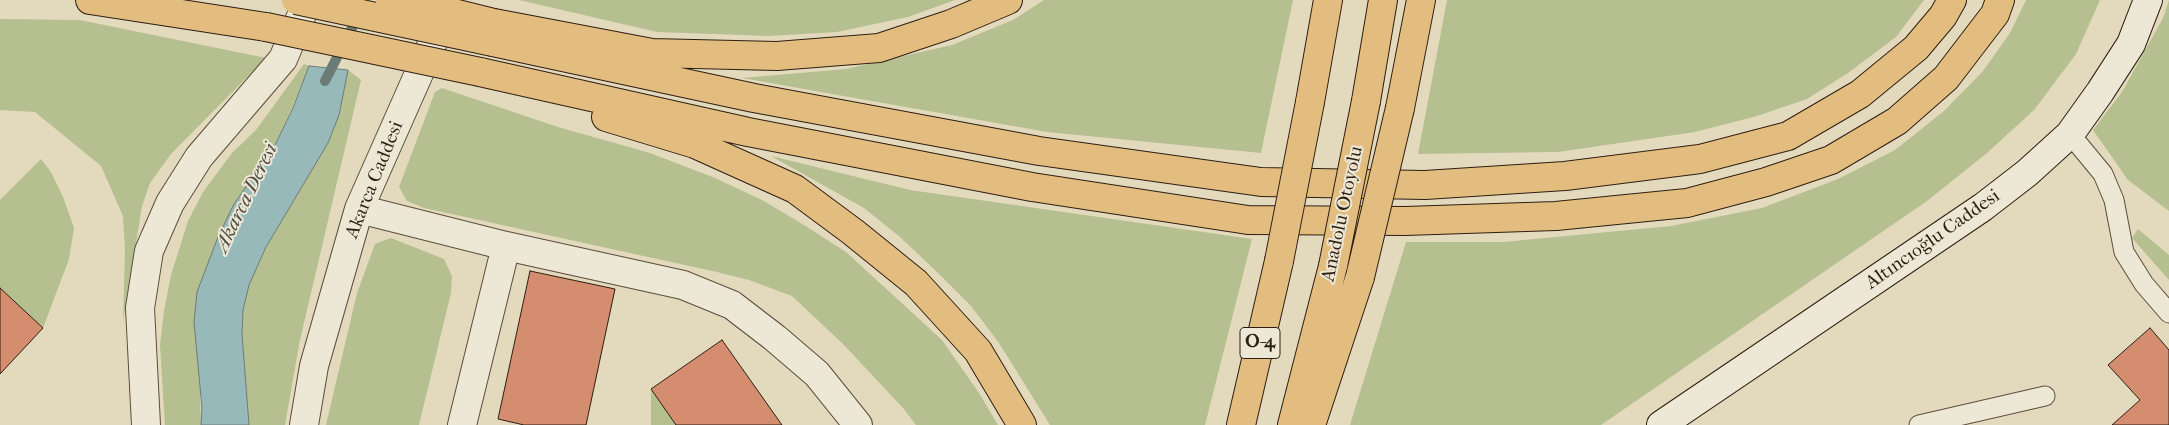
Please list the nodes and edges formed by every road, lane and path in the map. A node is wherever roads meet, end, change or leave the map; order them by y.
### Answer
1 (90, 0) edge
2 (296, 0) edge
3 (308, 0) edge
4 (329, 0) edge
5 (452, 0) edge
6 (1008, 0) edge
7 (1328, 0) edge
8 (1383, 0) edge
9 (1421, 0) edge
10 (1952, 0) edge
11 (2000, 0) edge
12 (2148, 0) edge
13 (494, 32) junction
14 (480, 72) junction
15 (2070, 134) junction
16 (359, 209) junction
17 (506, 246) junction
18 (2169, 313) edge
19 (2045, 396) dead end
20 (146, 425) edge
21 (304, 425) edge
22 (462, 425) edge
23 (858, 425) edge
24 (1022, 425) edge
25 (1241, 425) edge
26 (1292, 425) edge
27 (1311, 425) edge
28 (1661, 425) edge
29 (1919, 425) edge

1 - 14 highway, bridge
2 - 13 highway, bridge
3 - 20 street
4 - 13 highway, bridge
5 - 16 street, Akarca Caddesi
6 - 13 highway
7 - 25 highway, O-4, bridge
8 - 26 highway, Anadolu Otoyolu, bridge
9 - 27 highway, bridge
10 - 13 highway
11 - 14 highway
12 - 15 street, Altıncıoğlu Caddesi
14 - 24 highway
15 - 18 lane
15 - 28 street, Altıncıoğlu Caddesi
16 - 17 street
16 - 21 street, Akarca Caddesi
17 - 22 street
17 - 23 street
19 - 29 lane

